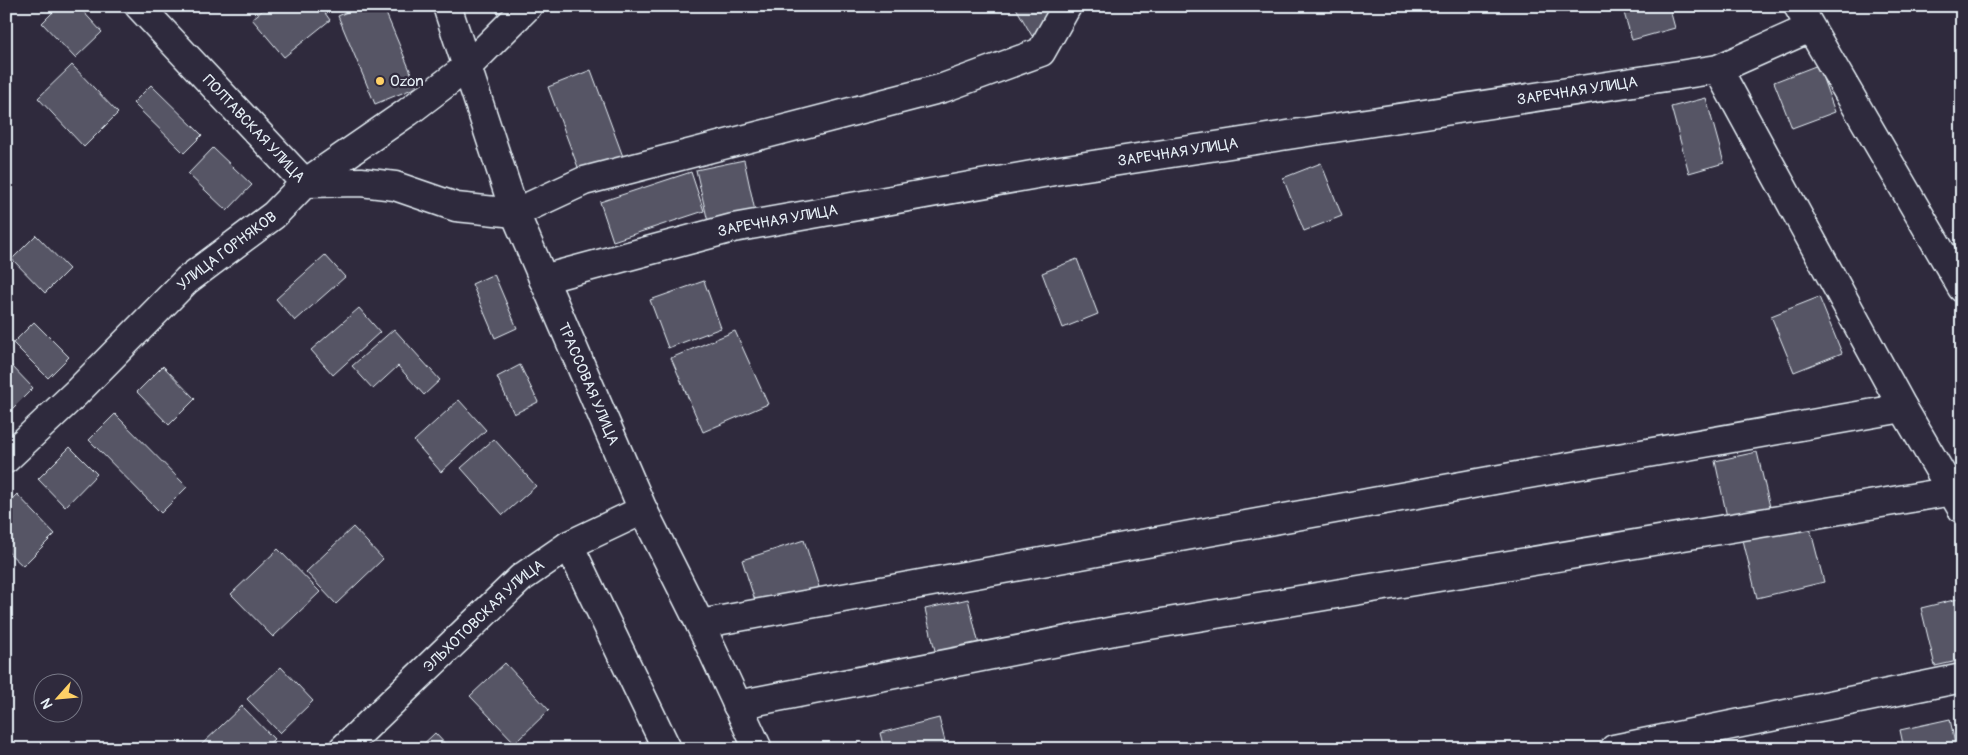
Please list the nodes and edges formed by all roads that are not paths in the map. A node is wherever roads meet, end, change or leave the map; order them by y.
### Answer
1 (138, 6) edge
2 (447, 6) edge
3 (528, 6) edge
4 (1067, 6) edge
5 (1804, 17) edge
6 (467, 67) junction
7 (1718, 69) junction
8 (306, 183) junction
9 (515, 212) junction
10 (542, 279) junction
11 (1962, 288) edge
12 (1903, 408) junction
13 (6, 459) edge
14 (1957, 500) edge
15 (643, 510) junction
16 (569, 545) junction
17 (700, 624) junction
18 (1962, 678) edge
19 (737, 706) junction
20 (343, 749) edge
21 (666, 749) edge
22 (758, 749) edge
23 (1614, 749) edge

1 - 8 street, ПОЛТАВСКАЯ УЛИЦА
2 - 6 street, ТРАССОВАЯ УЛИЦА
3 - 6 street, УЛИЦА ГОРНЯКОВ
4 - 9 street
5 - 7 street, ЗАРЕЧНАЯ УЛИЦА
5 - 11 street
6 - 8 street, УЛИЦА ГОРНЯКОВ
6 - 9 street, ТРАССОВАЯ УЛИЦА
7 - 10 street, ЗАРЕЧНАЯ УЛИЦА
7 - 12 street
8 - 9 street, ПОЛТАВСКАЯ УЛИЦА
8 - 13 street, УЛИЦА ГОРНЯКОВ
9 - 10 street, ТРАССОВАЯ УЛИЦА
10 - 15 street, ТРАССОВАЯ УЛИЦА
12 - 14 street
12 - 17 street
14 - 19 street
15 - 16 street, ЭЛЬХОТОВСКАЯ УЛИЦА
15 - 17 street, ТРАССОВАЯ УЛИЦА
16 - 20 street, ЭЛЬХОТОВСКАЯ УЛИЦА
16 - 21 street
17 - 19 street, ТРАССОВАЯ УЛИЦА
18 - 23 street
19 - 22 street, ТРАССОВАЯ УЛИЦА

